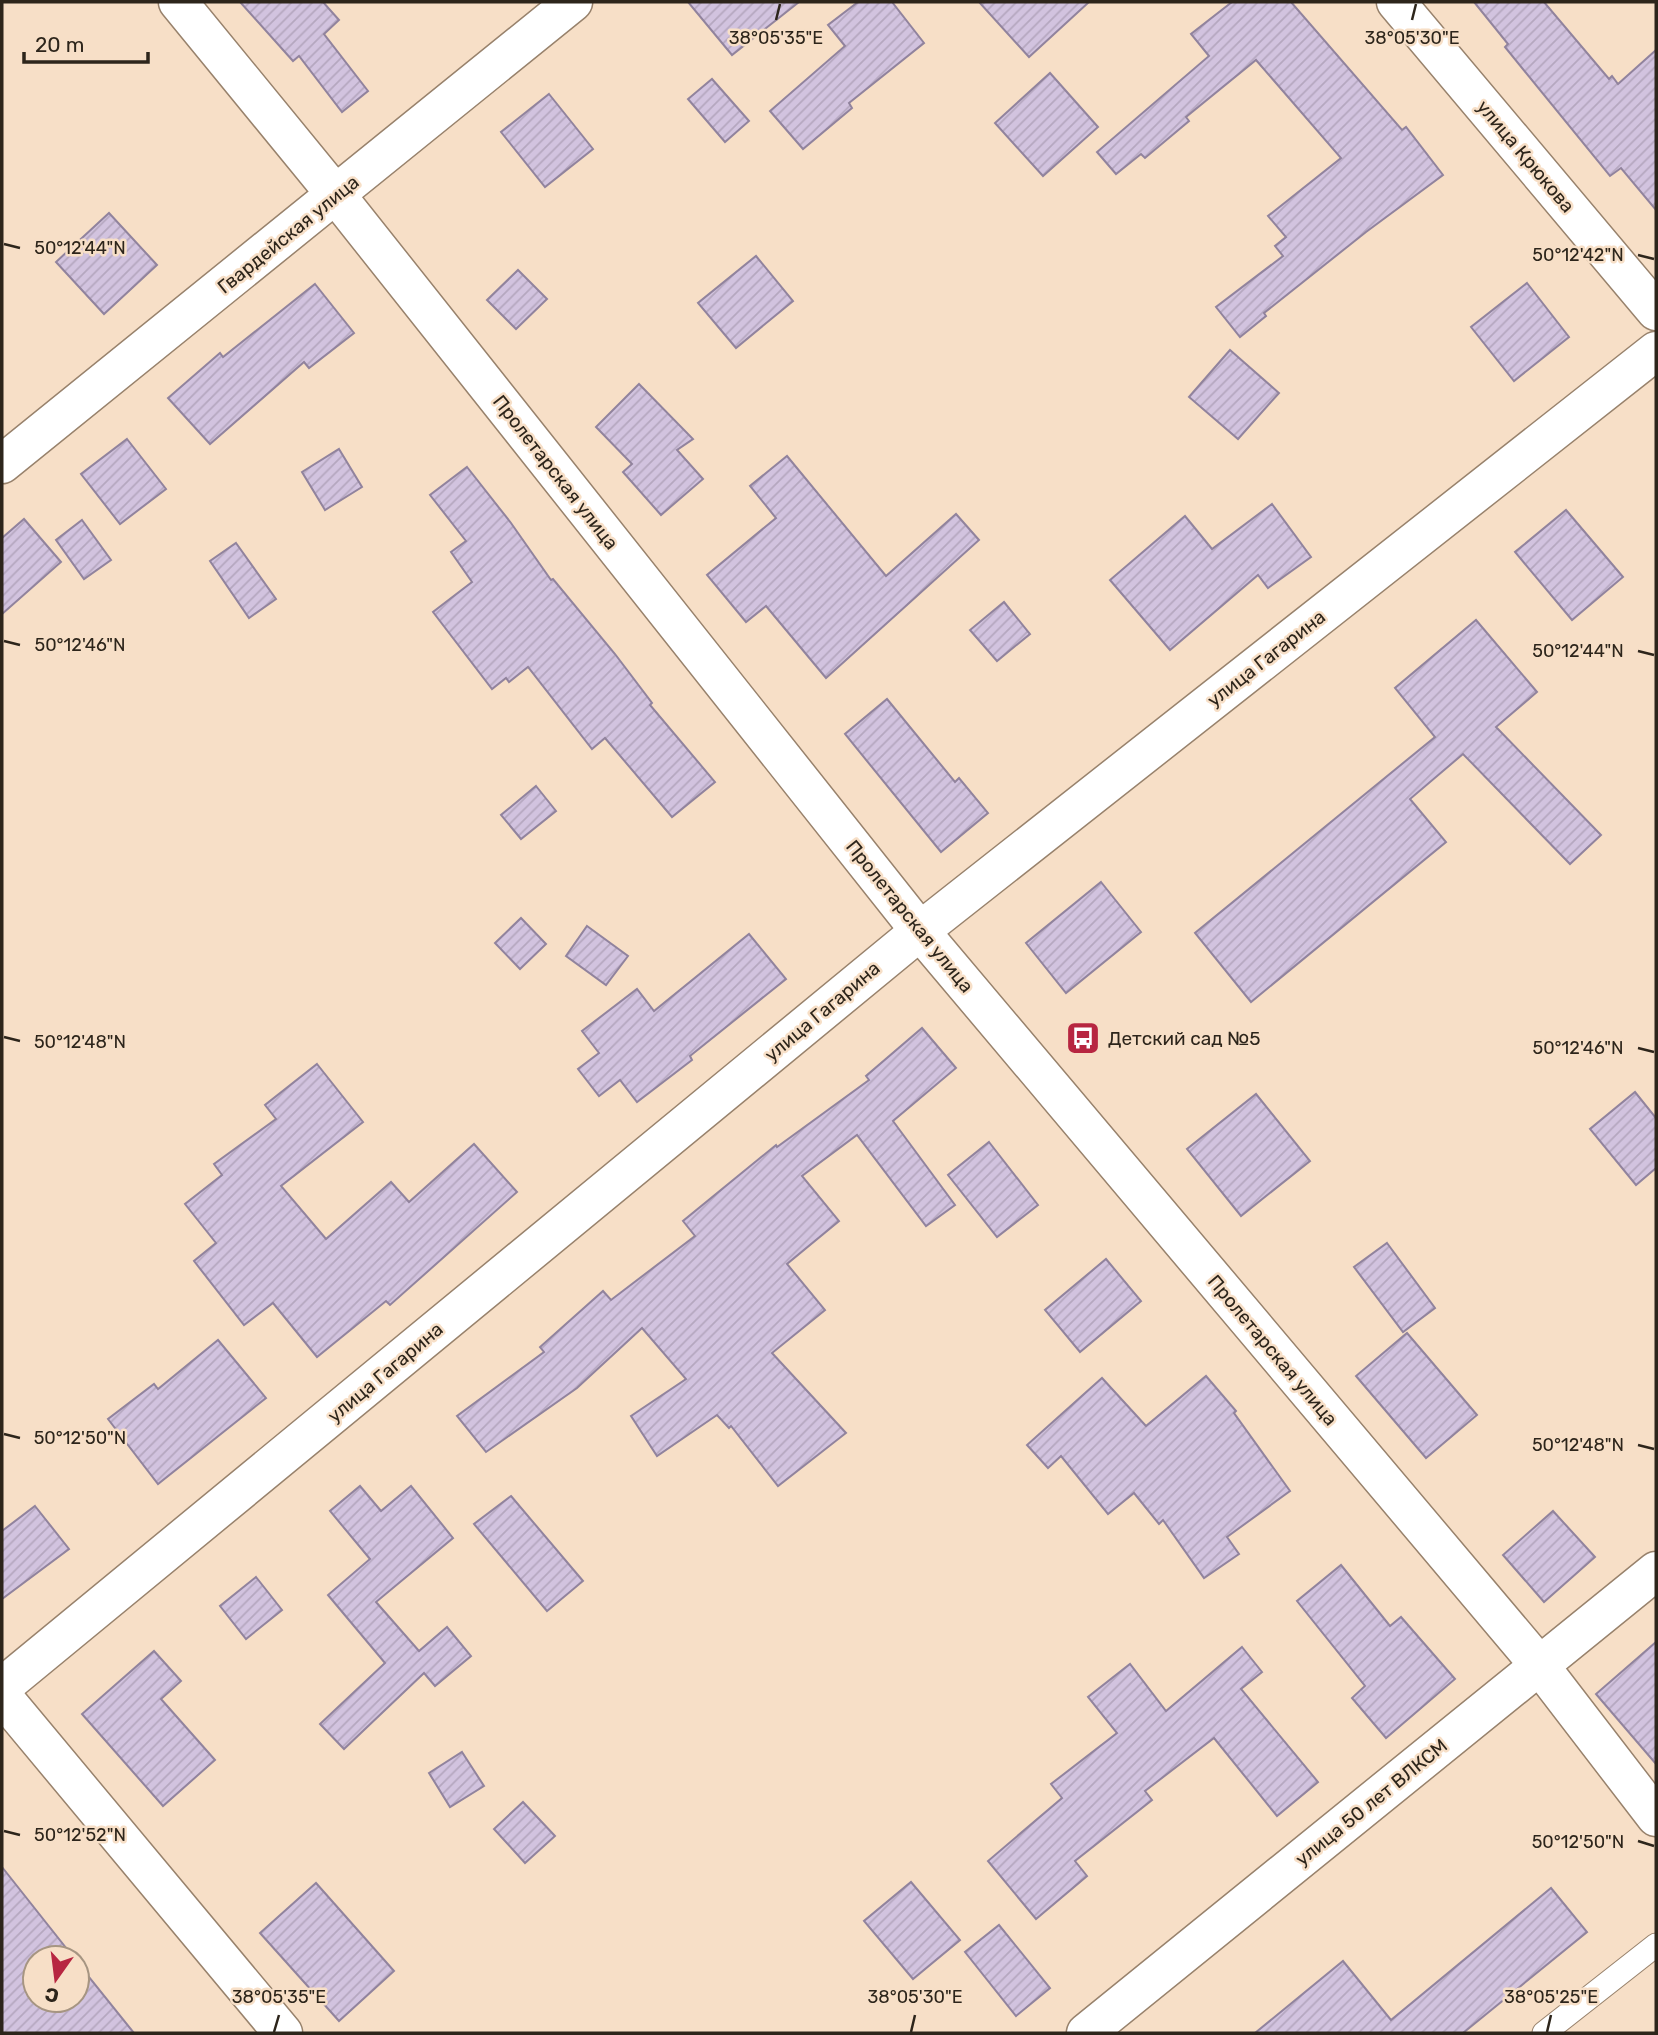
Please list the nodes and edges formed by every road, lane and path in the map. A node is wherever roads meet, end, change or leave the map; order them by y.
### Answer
1 (178, 2) edge
2 (573, 2) edge
3 (1396, 2) edge
4 (336, 195) junction
5 (1656, 311) edge
6 (1656, 351) edge
7 (2, 464) edge
8 (920, 930) junction
9 (1656, 1571) edge
10 (1540, 1666) junction
11 (2, 1688) edge
12 (2, 1696) edge
13 (1656, 1817) edge
14 (1656, 1945) edge
15 (283, 2033) edge
16 (1086, 2033) edge
17 (1544, 2033) edge

1 - 4 street, Пролетарская улица
2 - 4 street, Гвардейская улица
3 - 5 street, улица Крюкова
4 - 7 street, Гвардейская улица
4 - 8 street, Пролетарская улица
6 - 8 street, улица Гагарина
8 - 10 street, Пролетарская улица
8 - 11 street, улица Гагарина
9 - 10 street, улица 50 лет ВЛКСМ
10 - 13 street, Пролетарская улица
10 - 16 street, улица 50 лет ВЛКСМ
12 - 15 street
14 - 17 lane

